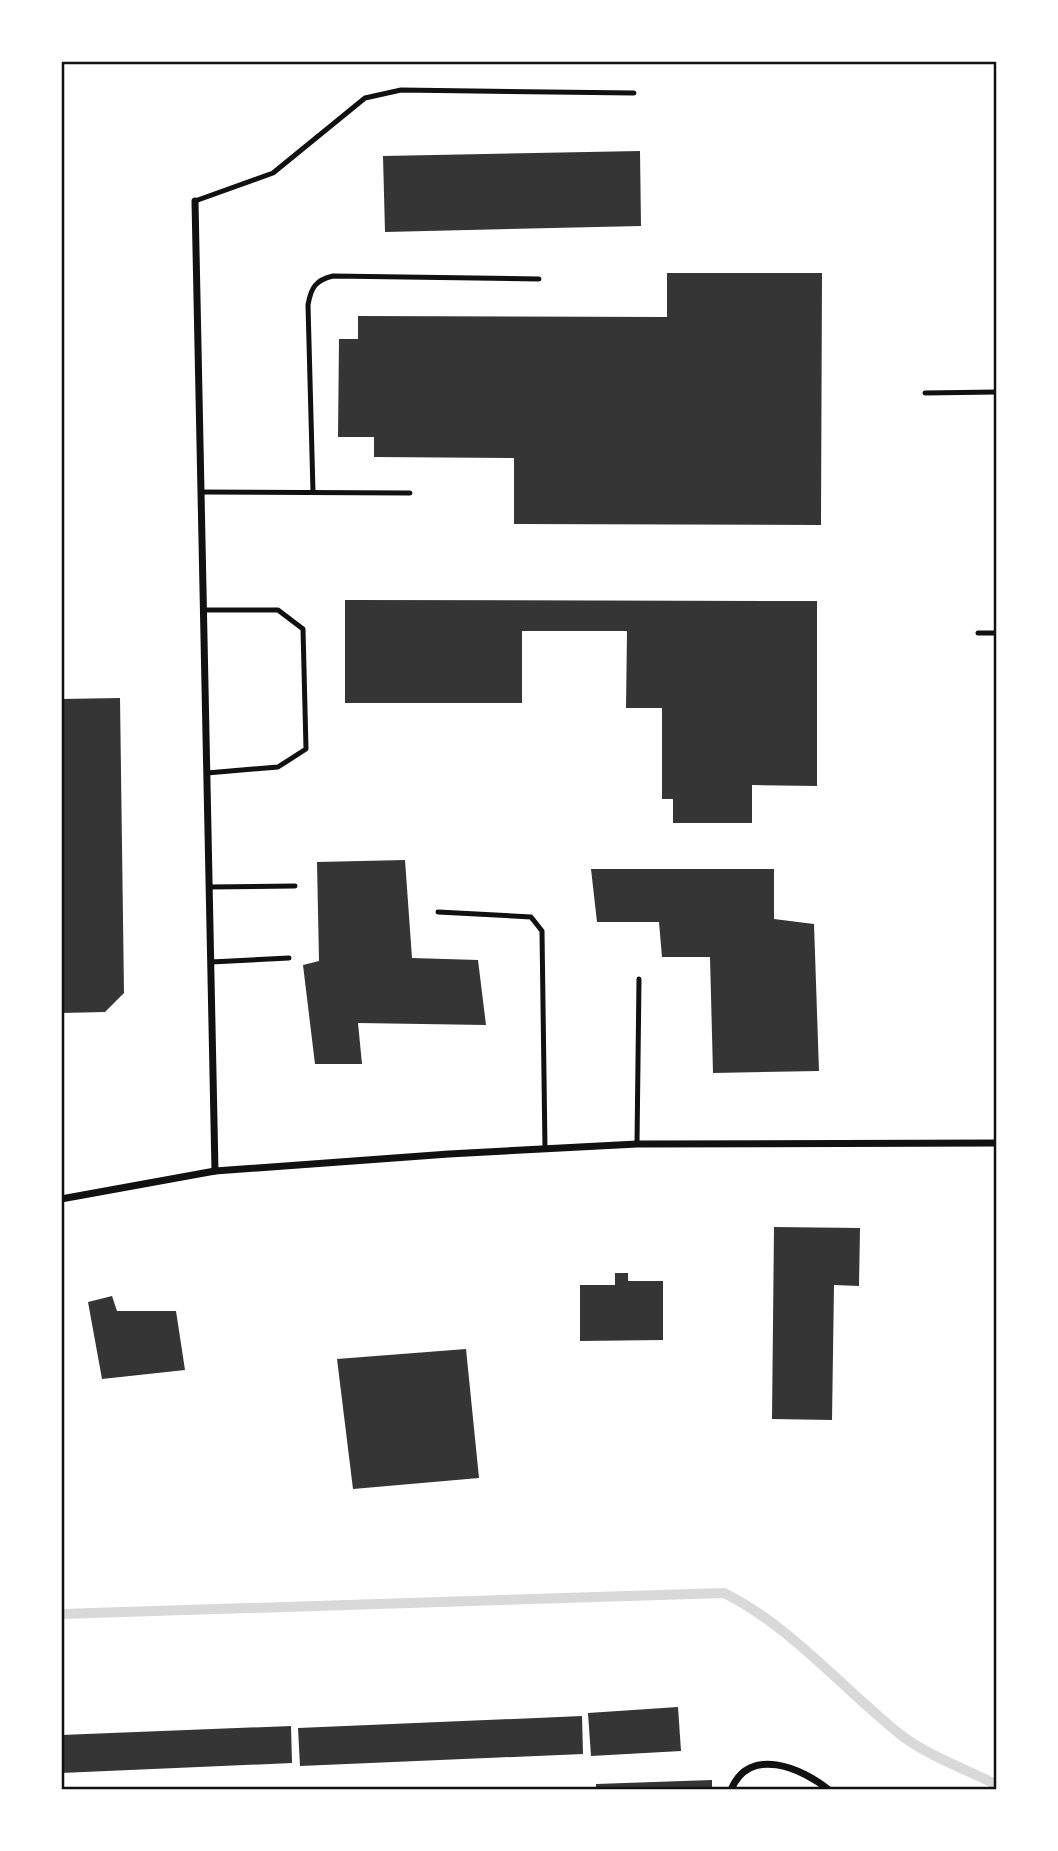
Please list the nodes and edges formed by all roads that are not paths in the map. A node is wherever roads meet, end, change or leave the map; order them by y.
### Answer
1 (634, 93) dead end
2 (195, 201) joint
3 (539, 278) dead end
4 (997, 392) edge
5 (925, 393) dead end
6 (201, 492) junction
7 (313, 492) junction
8 (410, 493) dead end
9 (204, 610) junction
10 (978, 633) dead end
11 (997, 633) edge
12 (207, 773) junction
13 (295, 886) dead end
14 (209, 887) junction
15 (438, 912) dead end
16 (289, 958) dead end
17 (211, 962) junction
18 (639, 979) dead end
19 (997, 1143) edge
20 (637, 1144) junction
21 (545, 1149) junction
22 (215, 1171) junction
23 (61, 1199) edge
24 (731, 1790) edge
25 (829, 1790) edge

1 - 2 lane
2 - 6 street
3 - 7 lane
4 - 5 lane
6 - 7 lane
6 - 9 street
7 - 8 lane
9 - 12 street
9 - 12 lane
10 - 11 lane
12 - 14 street
13 - 14 lane
14 - 17 street
15 - 21 lane
16 - 17 lane
17 - 22 street
18 - 20 lane
19 - 20 street
20 - 21 street
21 - 22 street
22 - 23 street
24 - 25 street

